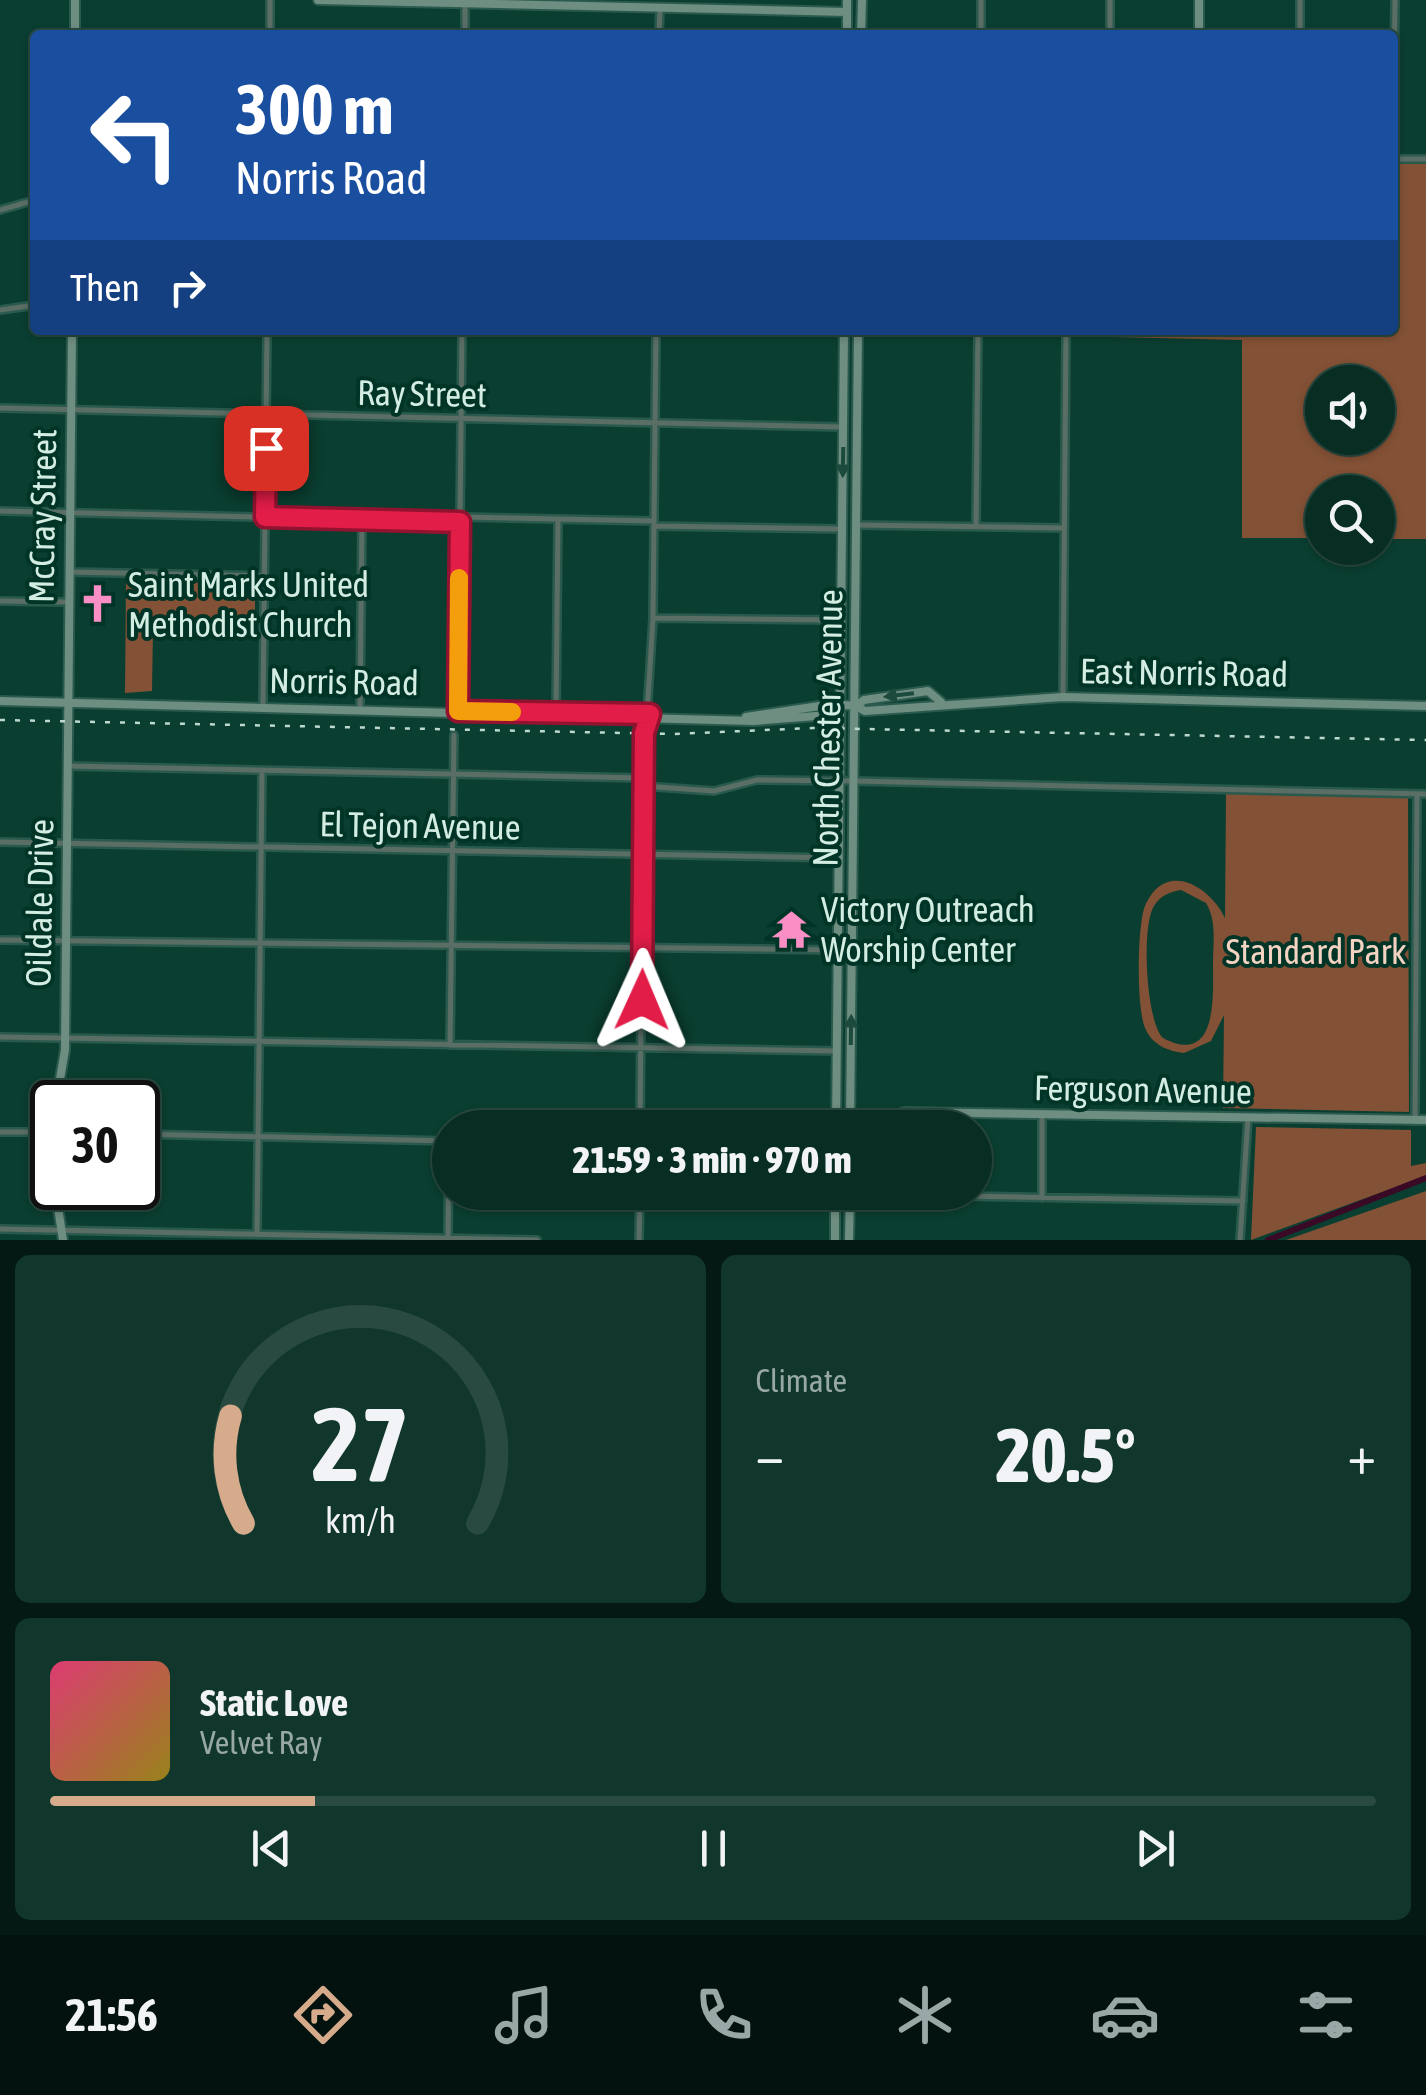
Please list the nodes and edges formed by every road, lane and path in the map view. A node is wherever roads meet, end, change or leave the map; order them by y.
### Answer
1 (75, 0) edge
2 (270, 0) edge
3 (318, 0) edge
4 (847, 0) edge
5 (862, 0) edge
6 (981, 0) edge
7 (1110, 0) edge
8 (1199, 0) edge
9 (1300, 0) edge
10 (1394, 0) edge
11 (465, 3) junction
12 (566, 3) edge
13 (660, 8) junction
14 (847, 12) junction
15 (74, 30) edge
16 (270, 30) edge
17 (464, 30) edge
18 (659, 30) edge
19 (847, 30) edge
20 (861, 30) edge
21 (981, 30) edge
22 (1110, 30) edge
23 (1199, 30) edge
24 (1300, 30) edge
25 (1394, 30) edge
26 (1398, 159) edge
27 (1426, 160) edge
28 (30, 201) edge
29 (0, 210) edge
30 (30, 305) edge
31 (0, 310) edge
32 (72, 335) edge
33 (267, 335) edge
34 (462, 335) edge
35 (656, 335) edge
36 (844, 335) edge
37 (858, 335) edge
38 (978, 335) edge
39 (1066, 335) edge
40 (0, 408) edge
41 (71, 410) junction
42 (266, 414) junction
43 (460, 419) junction
44 (655, 424) junction
45 (843, 427) junction
46 (842, 500) junction
47 (0, 512) edge
48 (70, 513) junction
49 (265, 517) junction
50 (460, 519) junction
51 (558, 519) junction
52 (362, 520) junction
53 (654, 524) junction
54 (856, 525) junction
55 (976, 527) junction
56 (1062, 528) junction
57 (842, 529) junction
58 (70, 572) junction
59 (264, 576) junction
60 (0, 600) edge
61 (69, 602) junction
62 (654, 618) junction
63 (841, 620) junction
64 (1063, 697) junction
65 (0, 701) edge
66 (67, 702) junction
67 (263, 706) junction
68 (856, 706) junction
69 (1426, 706) edge
70 (360, 708) junction
71 (841, 708) junction
72 (458, 711) junction
73 (556, 713) junction
74 (650, 714) junction
75 (454, 735) dead end
76 (68, 766) junction
77 (262, 770) junction
78 (453, 774) junction
79 (839, 780) junction
80 (854, 781) junction
81 (643, 782) junction
82 (1417, 794) junction
83 (1426, 794) edge
84 (0, 842) edge
85 (67, 843) junction
86 (262, 847) junction
87 (452, 851) junction
88 (643, 855) junction
89 (838, 858) junction
90 (0, 940) edge
91 (66, 940) junction
92 (260, 942) junction
93 (451, 944) junction
94 (642, 948) junction
95 (838, 950) junction
96 (0, 1037) edge
97 (65, 1038) junction
98 (259, 1041) junction
99 (450, 1045) junction
100 (641, 1048) junction
101 (837, 1051) junction
102 (59, 1080) edge
103 (640, 1110) edge
104 (836, 1110) edge
105 (850, 1110) edge
106 (992, 1114) edge
107 (1042, 1115) junction
108 (1248, 1117) junction
109 (1426, 1120) edge
110 (1415, 1122) junction
111 (0, 1132) edge
112 (30, 1132) edge
113 (160, 1134) edge
114 (258, 1136) junction
115 (432, 1141) edge
116 (992, 1197) edge
117 (1042, 1198) junction
118 (1243, 1201) junction
119 (59, 1210) edge
120 (449, 1210) edge
121 (640, 1210) edge
122 (835, 1210) edge
123 (850, 1210) edge
124 (0, 1229) edge
125 (63, 1229) junction
126 (257, 1234) junction
127 (233, 1236) edge
128 (1240, 1236) edge
129 (448, 1238) edge
130 (835, 1238) edge
131 (63, 1240) edge
132 (537, 1240) edge
133 (640, 1240) edge
134 (849, 1240) edge

1 - 15 street
2 - 16 street
3 - 11 street
4 - 14 street
5 - 20 street
6 - 21 street
7 - 22 street
8 - 23 street
9 - 24 street
10 - 25 street
11 - 12 street
11 - 17 street
12 - 13 street
13 - 14 street
13 - 18 street
14 - 19 street
26 - 27 street
28 - 29 street
30 - 31 street
32 - 41 street, McCray Street
33 - 42 street
34 - 43 street
35 - 44 street
36 - 45 street, North Chester Avenue
37 - 54 street, North Chester Avenue
38 - 55 street
39 - 56 street
40 - 41 street, Ray Street
41 - 42 street, Ray Street
41 - 48 street, McCray Street
42 - 43 street, Ray Street
42 - 49 street
43 - 44 street, Ray Street
43 - 50 street
44 - 45 street, Ray Street
44 - 53 street
45 -> 46 street, North Chester Avenue
46 - 54 street
46 - 57 street, North Chester Avenue
47 - 48 street
48 - 49 street
48 - 58 street, McCray Street
49 - 52 street
49 - 59 street
50 - 51 street
50 - 52 street
50 - 72 street
51 - 53 street
51 - 73 street
52 - 70 street
53 - 57 street
53 - 62 street
54 - 55 street
54 - 68 street, North Chester Avenue
55 - 56 street
56 - 64 street
57 - 63 street, North Chester Avenue
58 - 59 street
58 - 61 street, McCray Street
59 - 67 street
60 - 61 street
61 - 66 street, McCray Street
62 - 63 street
62 - 74 street
63 - 71 street, North Chester Avenue
64 - 68 street, East Norris Road
64 - 69 street, East Norris Road
65 - 66 street, Norris Road
66 - 67 street, Norris Road
66 - 76 street, Oildale Drive
67 - 70 street, Norris Road
68 - 71 street, East Norris Road
68 - 80 street, North Chester Avenue
70 - 72 street, Norris Road
71 - 74 street, Norris Road
71 - 79 street, North Chester Avenue
72 - 73 street, Norris Road
73 - 74 street, Norris Road
74 - 81 street
75 - 78 street
76 - 77 street
76 - 85 street, Oildale Drive
77 - 78 street
77 - 86 street
78 - 81 street
78 - 87 street
79 - 80 street
79 - 81 street
79 - 89 street, North Chester Avenue
80 - 82 street
105 -> 80 street, North Chester Avenue
81 - 88 street
82 - 83 street
82 - 110 street
84 - 85 street, El Tejon Avenue
85 - 86 street, El Tejon Avenue
85 - 91 street, Oildale Drive
86 - 87 street, El Tejon Avenue
86 - 92 street
87 - 88 street, El Tejon Avenue
87 - 93 street
88 - 89 street, El Tejon Avenue
88 - 94 street
89 - 95 street, North Chester Avenue
90 - 91 street
91 - 92 street
91 - 97 street, Oildale Drive
92 - 93 street
92 - 98 street
93 - 94 street
93 - 99 street
94 - 95 street
94 - 100 street
95 - 101 street, North Chester Avenue
96 - 97 street
97 - 98 street
97 - 102 street, Oildale Drive
98 - 99 street
98 - 114 street
99 - 100 street
100 - 101 street
100 - 103 street
101 - 104 street, North Chester Avenue
106 - 107 street, Ferguson Avenue
107 - 108 street, Ferguson Avenue
107 - 117 street
108 - 110 street, Ferguson Avenue
108 - 118 street
109 - 110 street, Ferguson Avenue
111 - 112 street
113 - 114 street
114 - 115 street
114 - 126 street
116 - 117 street
117 - 118 street
118 - 128 street
119 - 125 street
120 - 129 street
121 - 133 street
122 - 130 street
123 - 134 street
124 - 125 street
125 - 127 street
125 - 131 street
126 - 127 street
126 - 129 street
129 - 132 street

